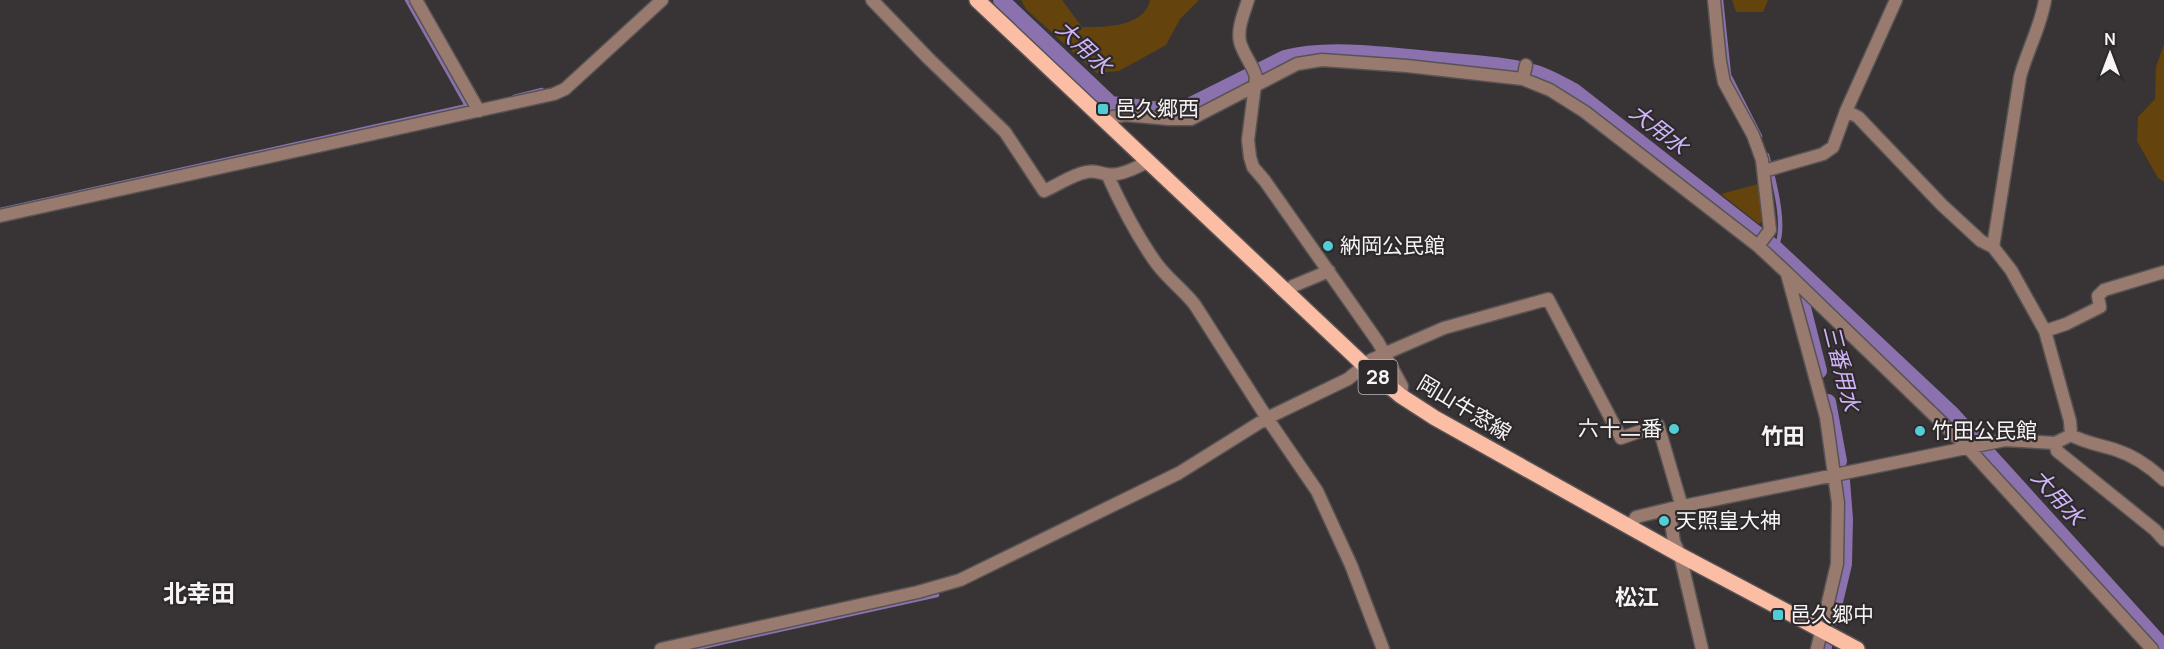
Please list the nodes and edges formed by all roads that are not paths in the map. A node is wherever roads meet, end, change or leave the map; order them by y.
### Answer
1 (416, 0) edge
2 (662, 0) edge
3 (872, 0) edge
4 (977, 0) edge
5 (1248, 0) edge
6 (1714, 0) edge
7 (1896, 0) edge
8 (2045, 0) edge
9 (1255, 76) junction
10 (479, 111) junction
11 (1846, 111) junction
12 (1102, 118) junction
13 (1147, 162) junction
14 (1764, 171) junction
15 (1107, 174) junction
16 (0, 216) edge
17 (1762, 241) junction
18 (1993, 247) junction
19 (1329, 271) junction
20 (2164, 272) edge
21 (1787, 273) junction
22 (1288, 293) junction
23 (2045, 331) junction
24 (1384, 354) junction
25 (1365, 366) junction
26 (1401, 396) junction
27 (1267, 418) junction
28 (2071, 435) junction
29 (2055, 443) junction
30 (1975, 446) junction
31 (1834, 476) junction
32 (2164, 480) edge
33 (1683, 507) junction
34 (1669, 509) junction
35 (1630, 527) junction
36 (2159, 528) edge
37 (2164, 540) edge
38 (1680, 555) junction
39 (1822, 630) junction
40 (661, 649) edge
41 (1383, 649) edge
42 (1702, 649) edge
43 (1817, 649) edge
44 (1857, 649) edge
45 (2152, 649) edge

1 - 10 street
2 - 10 street
3 - 15 street
4 - 12 main road, 岡山牛窓線 / 28
5 - 9 street
6 - 14 street
7 - 11 street
8 - 18 street
9 - 12 street
9 - 17 street
9 - 19 street
10 - 16 street
11 - 14 street
11 - 18 street
12 - 13 main road, 岡山牛窓線 / 28
13 - 15 street
13 - 22 main road, 岡山牛窓線 / 28
14 - 17 street
15 - 27 street
17 - 21 street
18 - 23 street
19 - 22 street
19 - 24 street
20 - 23 street
21 - 30 street
21 - 31 street
22 - 25 main road, 岡山牛窓線 / 28
23 - 28 street
24 - 25 street
24 - 26 street
24 - 33 street
25 - 26 main road, 岡山牛窓線 / 28
25 - 27 street
26 - 35 main road, 岡山牛窓線 / 28
27 - 40 street
27 - 41 street
28 - 29 street
28 - 32 street
29 - 30 street
29 - 36 street
30 - 31 street
30 - 45 street
31 - 33 street
31 - 39 street
33 - 34 street
34 - 35 street
34 - 38 street
35 - 38 main road, 岡山牛窓線 / 28
36 - 37 street
38 - 39 main road, 岡山牛窓線 / 28
38 - 42 street
39 - 43 street
39 - 44 main road, 岡山牛窓線 / 28

